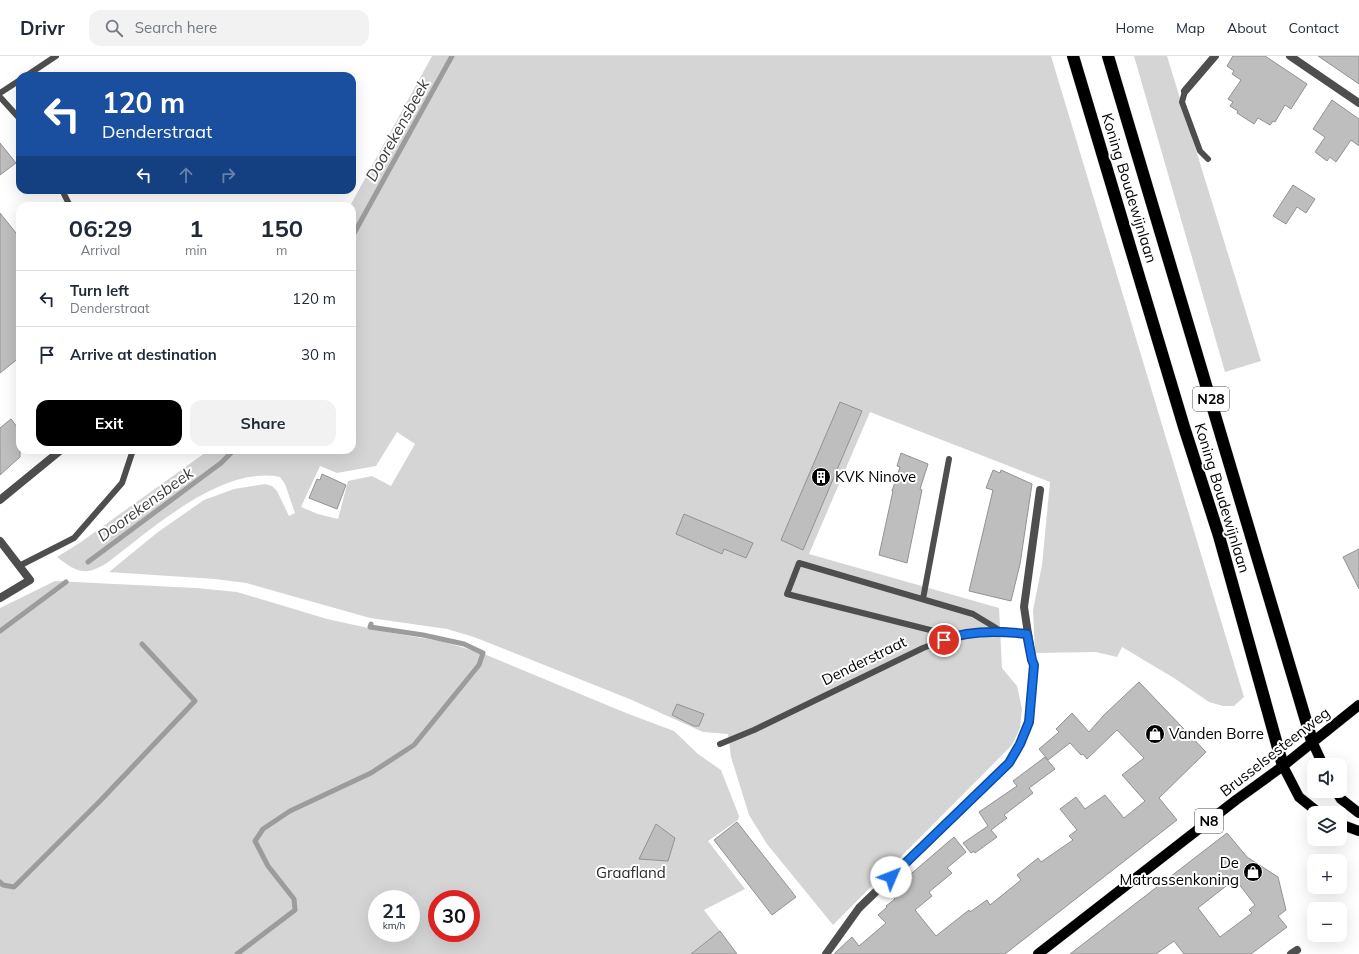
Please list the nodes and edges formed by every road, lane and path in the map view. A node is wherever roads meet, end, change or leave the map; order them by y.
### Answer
1 (56, 56) edge
2 (1073, 56) edge
3 (1108, 56) edge
4 (1215, 56) edge
5 (1290, 56) edge
6 (32, 72) edge
7 (16, 83) edge
8 (1186, 91) joint
9 (0, 93) edge
10 (0, 97) edge
11 (1359, 103) edge
12 (16, 115) edge
13 (1208, 159) dead end
14 (56, 454) edge
15 (133, 454) edge
16 (949, 459) dead end
17 (1040, 490) dead end
18 (0, 500) edge
19 (0, 541) edge
20 (19, 566) junction
21 (0, 598) edge
22 (923, 599) junction
23 (1001, 631) junction
24 (1027, 634) junction
25 (954, 636) junction
26 (1359, 705) edge
27 (1312, 741) junction
28 (720, 744) dead end
29 (1320, 758) edge
30 (1283, 766) junction
31 (1341, 798) edge
32 (1310, 806) edge
33 (1359, 812) edge
34 (1347, 827) edge
35 (1359, 831) edge
36 (826, 954) edge
37 (1038, 954) edge

1 - 6 lane
2 - 30 highway, Koning Boudewijnlaan / N28
3 - 27 highway, Koning Boudewijnlaan / N28
4 - 8 street
5 - 11 street
7 - 9 lane
8 - 13 lane
10 - 12 lane
14 - 18 street
15 - 20 lane
16 - 22 lane
17 - 24 street
19 - 20 street
20 - 21 street
22 - 23 lane
22 - 25 lane
23 - 24 street, Denderstraat
23 - 25 lane, Denderstraat
24 - 36 street
25 - 28 lane, Denderstraat
26 - 27 main road, Brusselsesteenweg / N8
27 - 29 main road, N28
27 - 30 main road, Brusselsesteenweg / N8
30 - 32 main road, N28
30 - 37 main road, Brusselsesteenweg / N8
31 - 33 main road
34 - 35 main road

